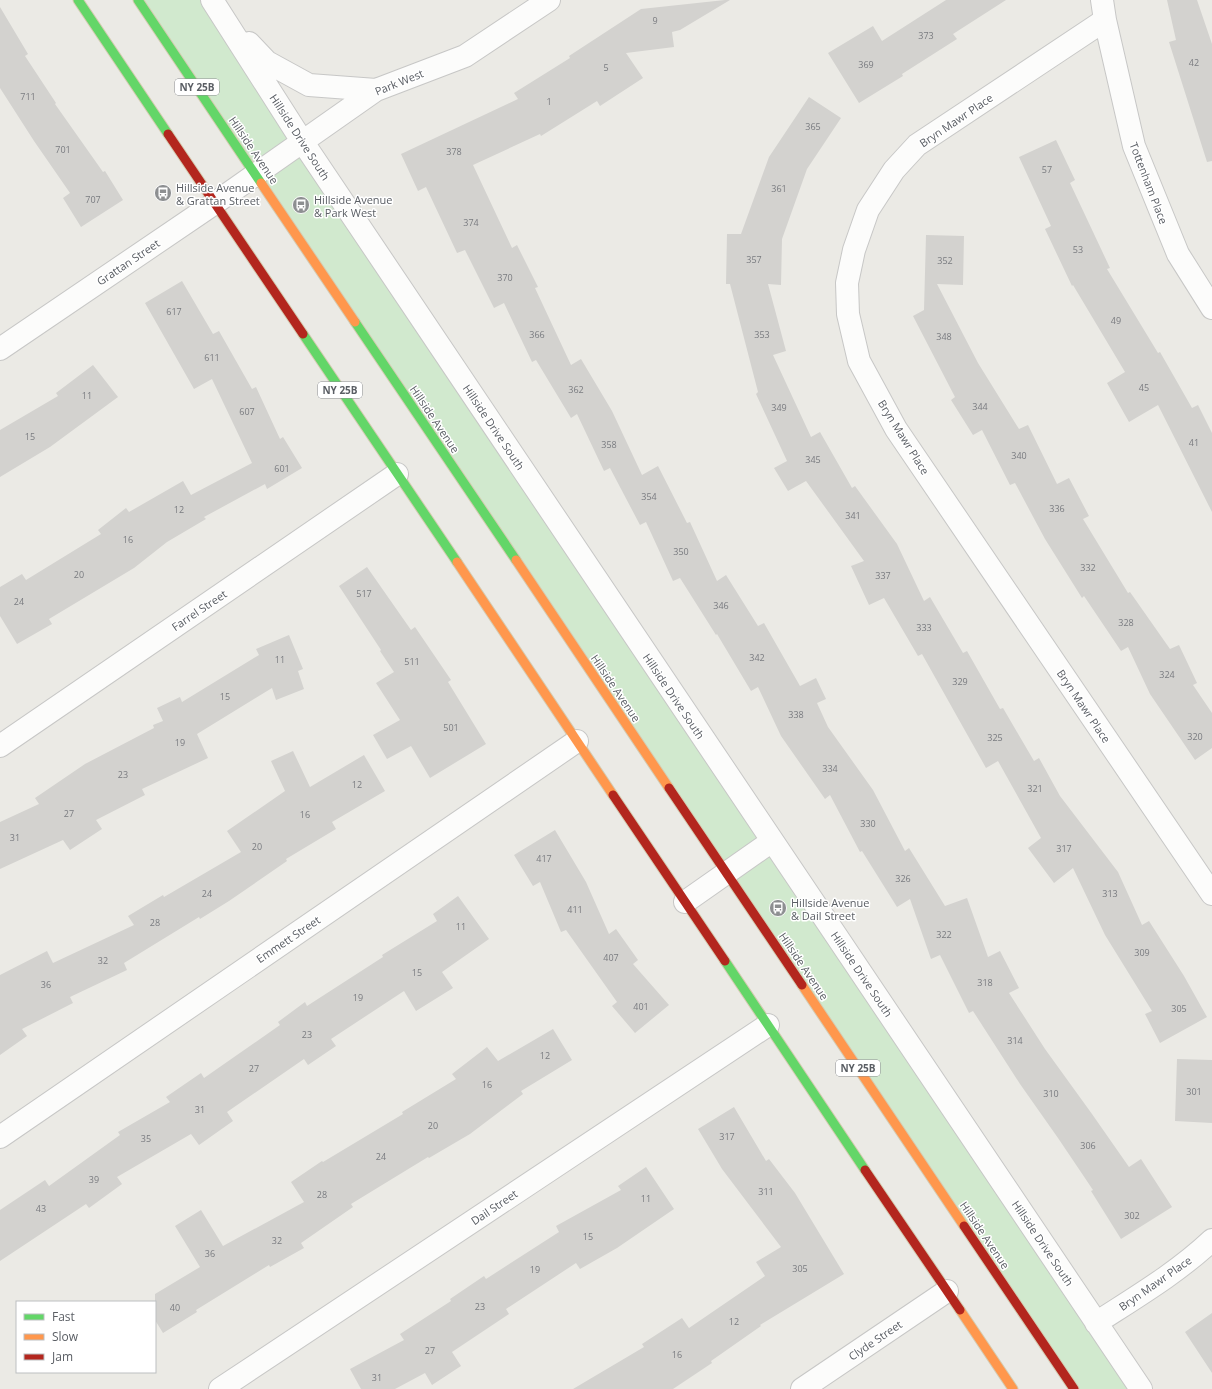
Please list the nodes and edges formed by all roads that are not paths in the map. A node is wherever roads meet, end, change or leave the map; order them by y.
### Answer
1 (78, 0) edge
2 (138, 0) edge
3 (549, 0) edge
4 (216, 5) edge
5 (1103, 10) edge
6 (376, 90) junction
7 (302, 141) junction
8 (256, 174) junction
9 (215, 204) junction
10 (1212, 308) edge
11 (0, 349) edge
12 (397, 474) junction
13 (577, 741) junction
14 (0, 746) edge
15 (772, 841) junction
16 (726, 873) junction
17 (1212, 894) edge
18 (685, 902) junction
19 (768, 1026) junction
20 (0, 1137) edge
21 (1212, 1240) edge
22 (947, 1291) junction
23 (1096, 1323) junction
24 (220, 1389) edge
25 (802, 1389) edge
26 (1013, 1389) edge
27 (1074, 1389) edge
28 (1141, 1389) edge

1 - 9 main road, NY 25B
2 - 8 main road, Hillside Avenue / NY 25B
3 - 6 street, Park West
4 - 6 street
4 - 7 street, Hillside Drive South
5 - 10 street, Tottenham Place
5 - 17 street, Bryn Mawr Place
6 - 7 street, Park West
7 - 8 street, Park West
7 - 15 street, Hillside Drive South
8 - 9 street, Grattan Street
8 - 16 main road, Hillside Avenue / NY 25B
9 - 11 street, Grattan Street
9 - 12 main road, NY 25B
12 - 13 main road, NY 25B
12 - 14 street, Farrel Street
13 - 18 main road, NY 25B
13 - 20 street, Emmett Street
15 - 16 street
15 - 23 street, Hillside Drive South
16 - 18 street
16 - 27 main road, Hillside Avenue / NY 25B
18 - 19 main road, NY 25B
19 - 22 main road, NY 25B
19 - 24 street, Dail Street
21 - 23 street, Bryn Mawr Place
22 - 25 street, Clyde Street
22 - 26 main road, NY 25B
23 - 28 street, Hillside Drive South

